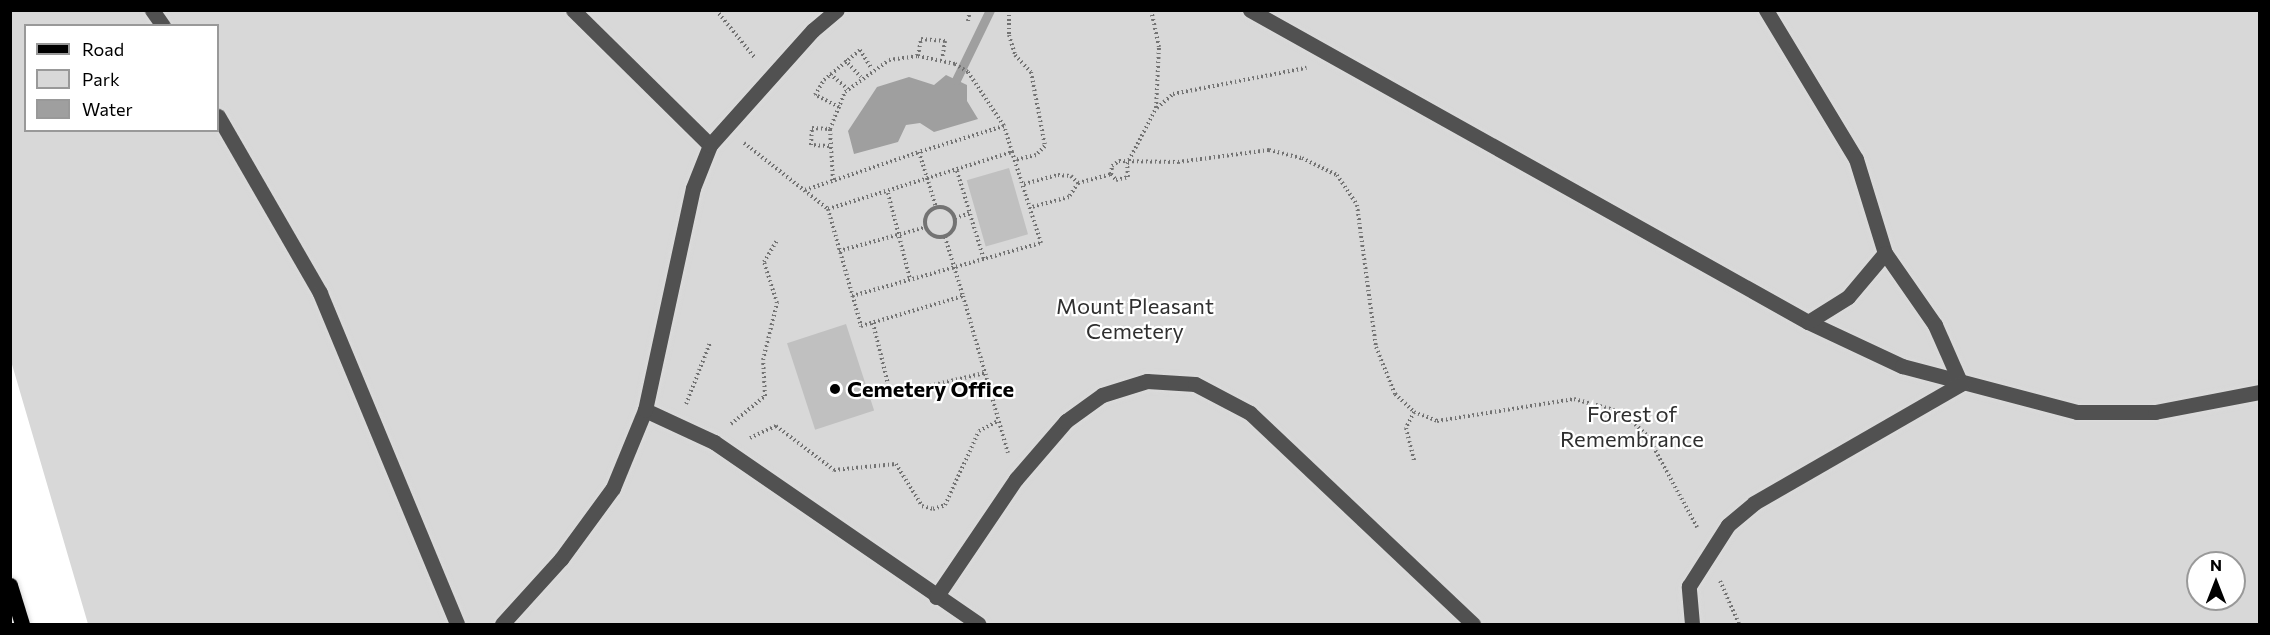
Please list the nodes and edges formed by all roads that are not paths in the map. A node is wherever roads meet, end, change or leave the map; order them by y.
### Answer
1 (152, 10) edge
2 (573, 10) edge
3 (837, 10) edge
4 (1250, 10) edge
5 (1766, 10) edge
6 (162, 24) edge
7 (219, 119) edge
8 (710, 145) junction
9 (1885, 253) junction
10 (1808, 322) junction
11 (1961, 384) junction
12 (2259, 392) edge
13 (645, 410) junction
14 (10, 585) edge
15 (936, 597) junction
16 (22, 624) edge
17 (457, 624) edge
18 (502, 624) edge
19 (979, 624) edge
20 (1473, 624) edge
21 (1692, 624) edge

1 - 6 lane
2 - 8 lane
3 - 8 lane
4 - 10 lane
5 - 9 lane
7 - 17 lane
8 - 13 lane
9 - 10 lane
9 - 11 lane
10 - 11 lane
11 - 12 lane
11 - 21 lane
13 - 15 lane
13 - 18 lane
14 - 16 main road
15 - 19 lane
15 - 20 lane

